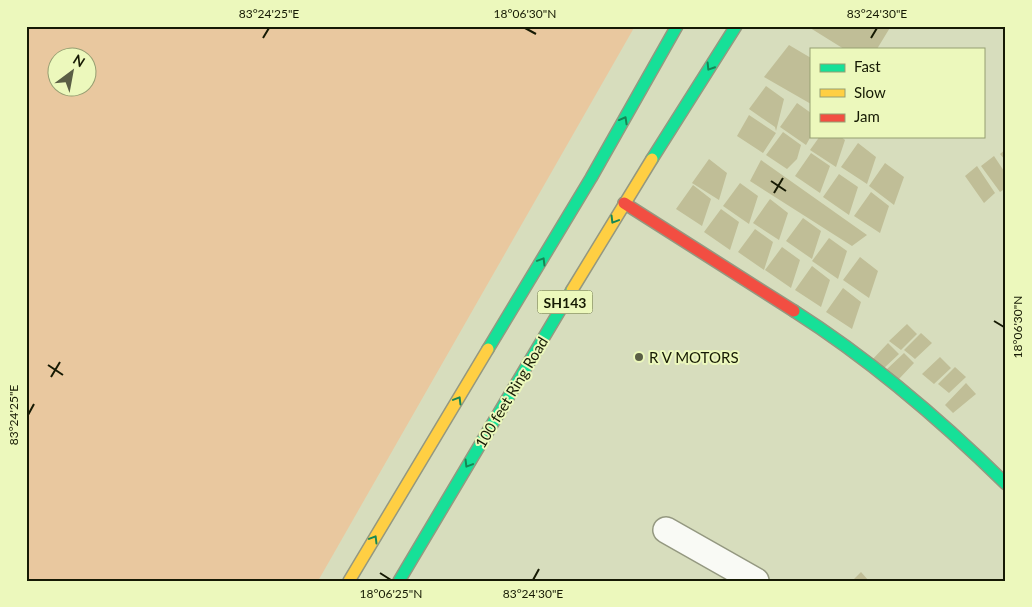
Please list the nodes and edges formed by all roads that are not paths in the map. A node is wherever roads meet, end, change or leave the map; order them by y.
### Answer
1 (677, 26) edge
2 (736, 26) edge
3 (624, 203) junction
4 (1006, 484) edge
5 (666, 530) dead end
6 (349, 581) edge
7 (398, 581) edge
8 (756, 581) edge

6 -> 1 main road, SH143
2 -> 3 main road, 100 feet Ring Road / SH143
3 - 4 main road
3 -> 7 main road, 100 feet Ring Road / SH143
5 - 8 street

